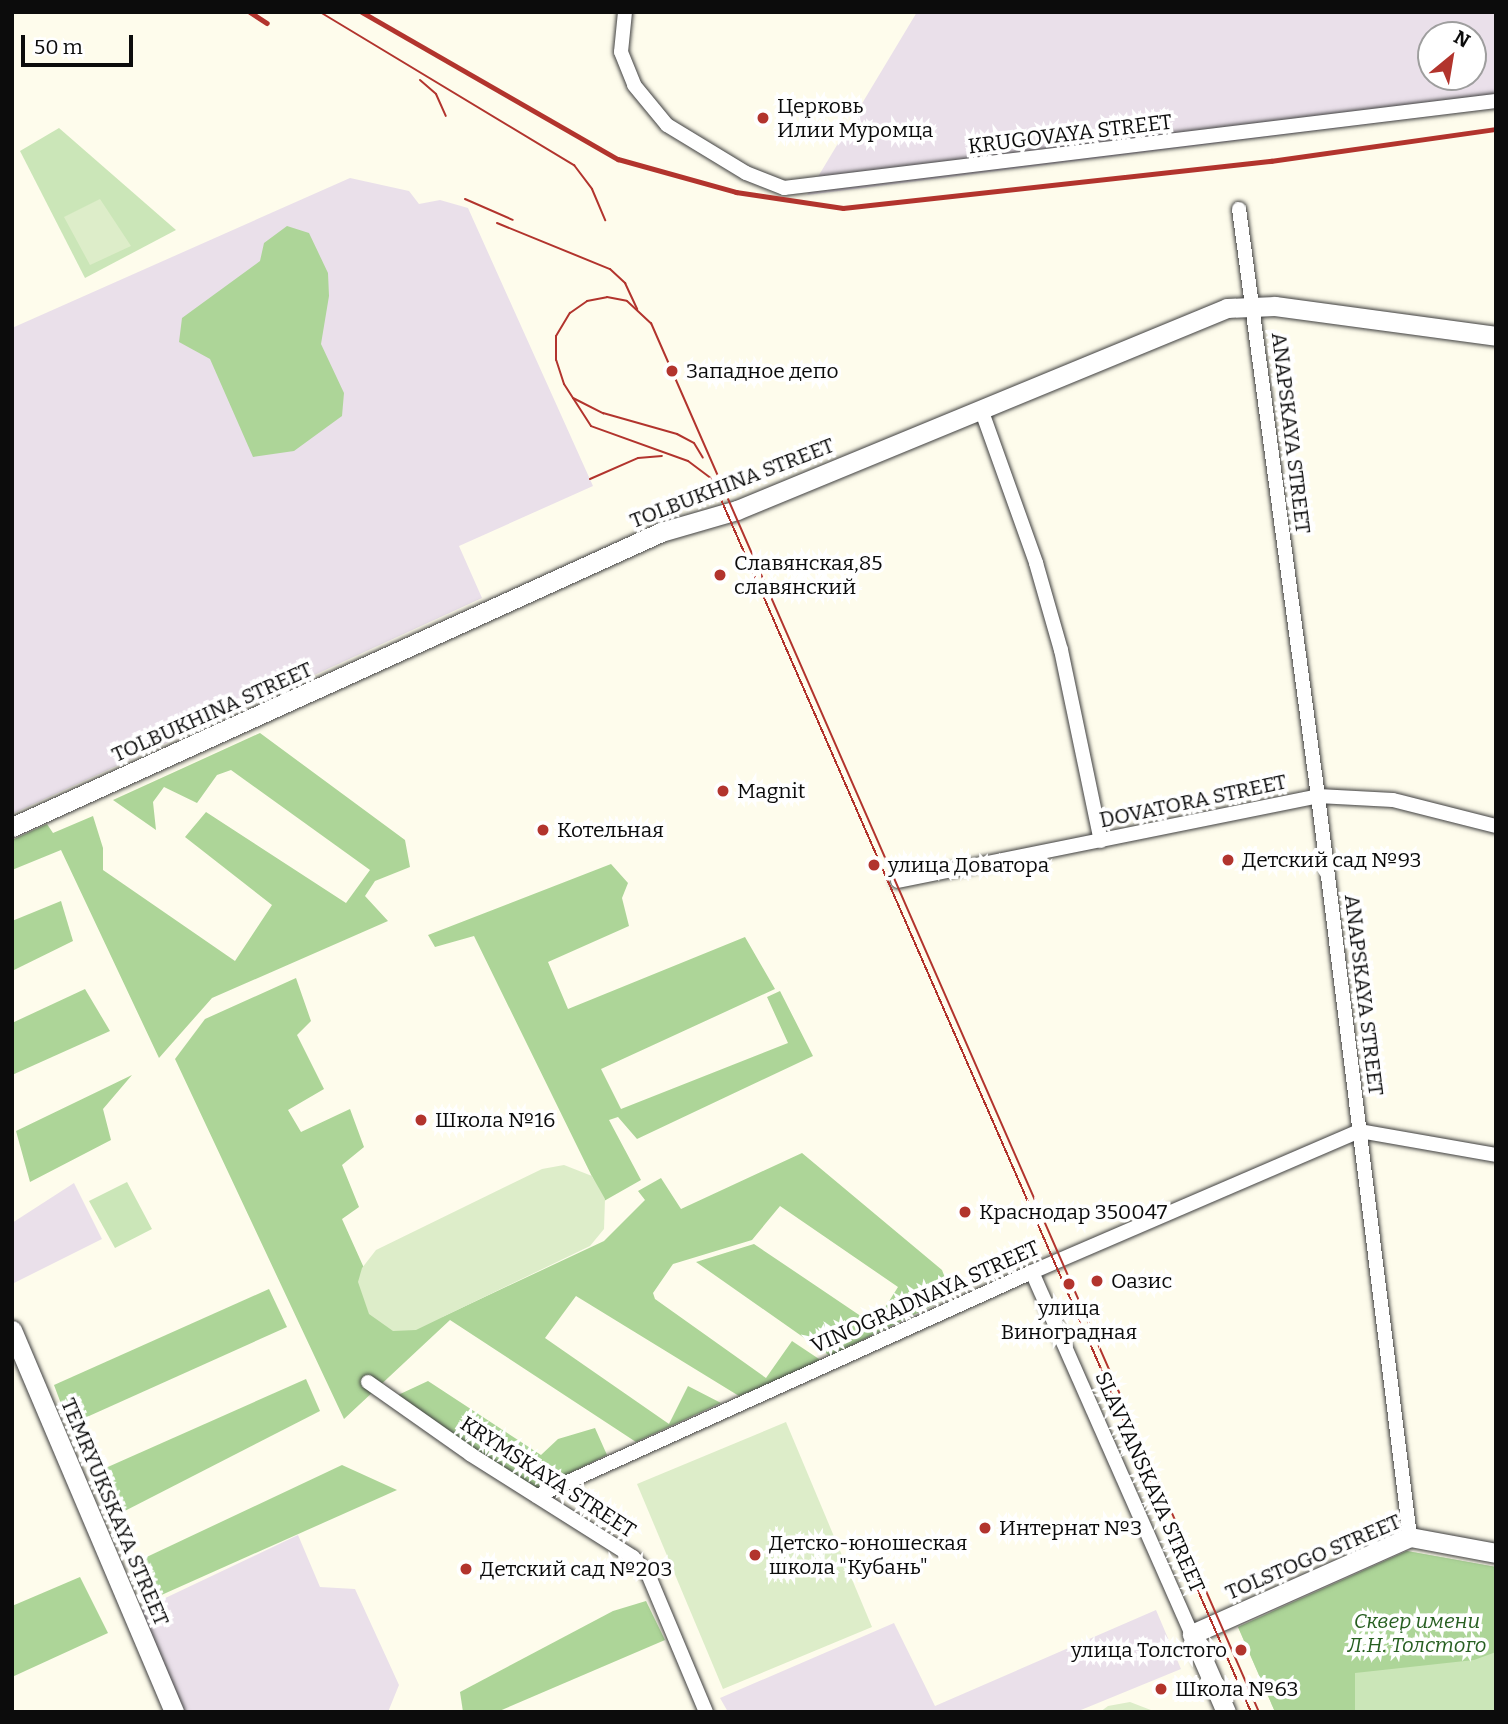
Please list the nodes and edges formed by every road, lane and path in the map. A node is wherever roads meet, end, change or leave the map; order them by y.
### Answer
1 (625, 12) edge
2 (1496, 101) edge
3 (1239, 209) dead end
4 (1254, 306) junction
5 (1496, 336) edge
6 (981, 409) junction
7 (1318, 796) junction
8 (1496, 826) edge
9 (12, 827) edge
10 (1101, 841) junction
11 (898, 881) dead end
12 (1360, 1131) junction
13 (1496, 1155) edge
14 (1032, 1272) junction
15 (12, 1330) edge
16 (368, 1382) dead end
17 (537, 1496) junction
18 (1410, 1537) junction
19 (1496, 1553) edge
20 (1192, 1634) junction
21 (174, 1712) edge
22 (706, 1712) edge
23 (1226, 1712) edge

1 - 2 street, KRUGOVAYA STREET
3 - 4 street, ANAPSKAYA STREET
4 - 5 street, TOLBUKHINA STREET
4 - 6 street, TOLBUKHINA STREET
4 - 7 street, ANAPSKAYA STREET
6 - 9 street, TOLBUKHINA STREET
6 - 10 street
7 - 8 street, DOVATORA STREET
7 - 10 street, DOVATORA STREET
7 - 12 street, ANAPSKAYA STREET
10 - 11 street, DOVATORA STREET
12 - 13 street
12 - 14 street, VINOGRADNAYA STREET
12 - 18 street, ANAPSKAYA STREET
14 - 17 street, VINOGRADNAYA STREET
14 - 20 street, SLAVYANSKAYA STREET
15 - 21 street, TEMRYUKSKAYA STREET
16 - 17 street, KRYMSKAYA STREET
17 - 22 street, KRYMSKAYA STREET
18 - 19 street, TOLSTOGO STREET
18 - 20 street, TOLSTOGO STREET
20 - 23 street, SLAVYANSKAYA STREET

